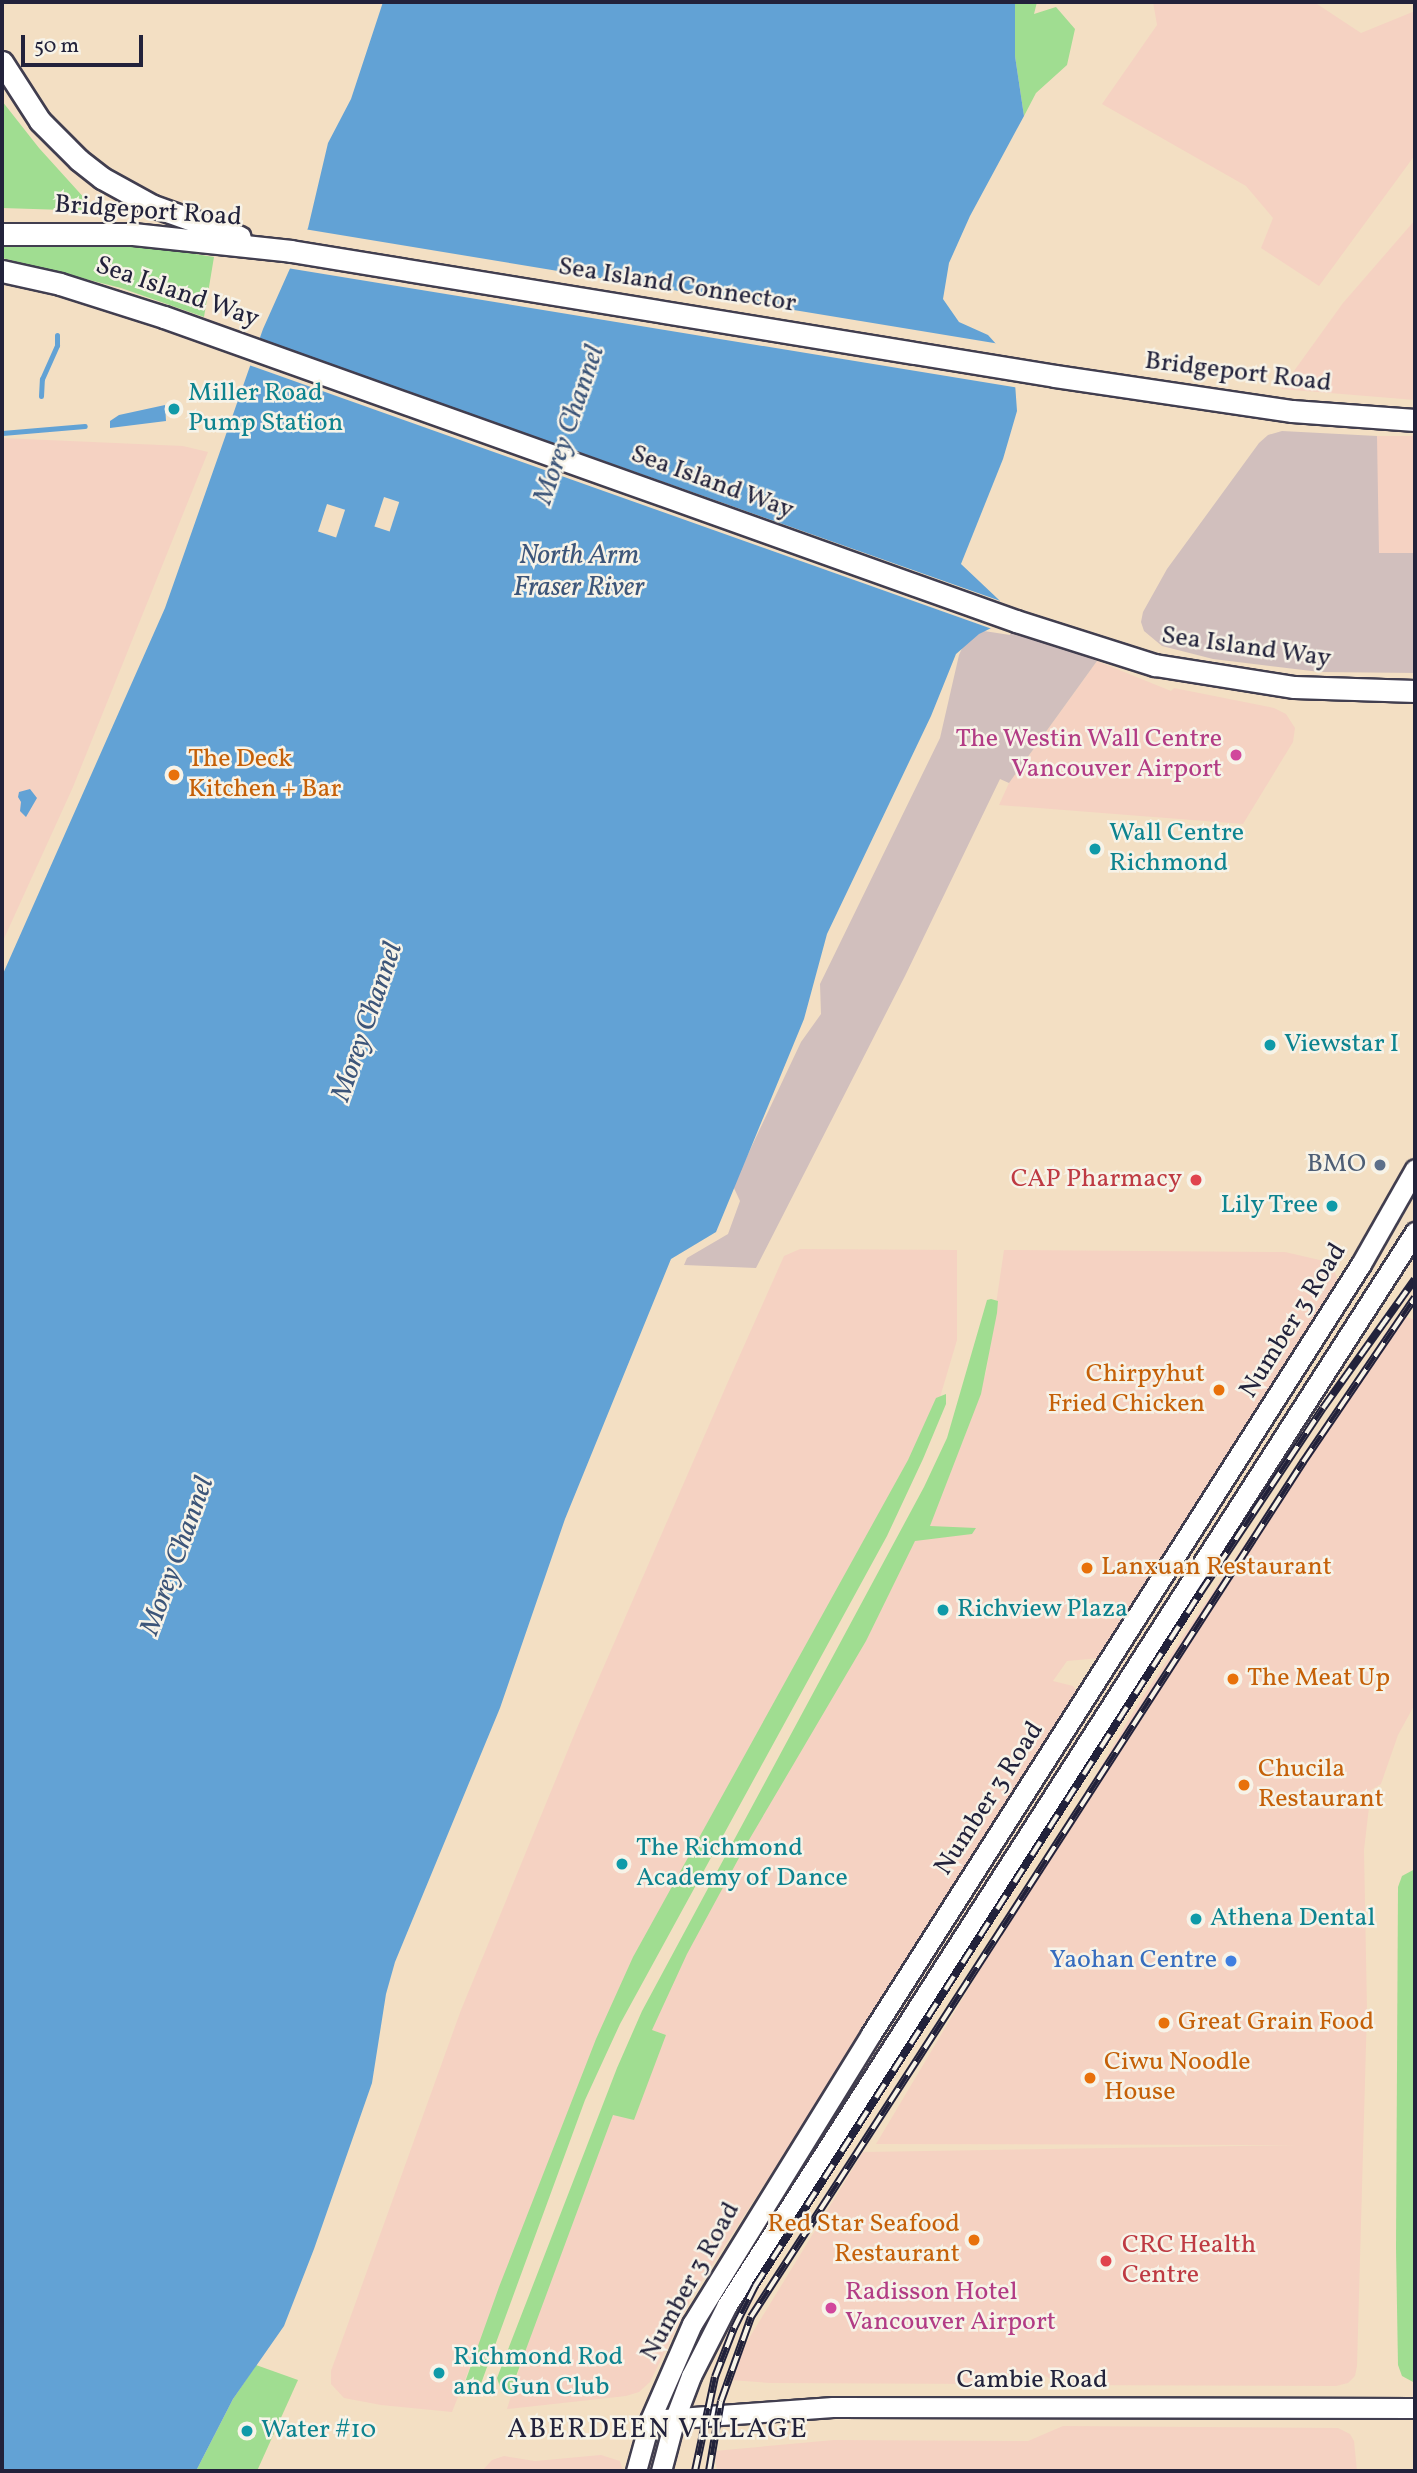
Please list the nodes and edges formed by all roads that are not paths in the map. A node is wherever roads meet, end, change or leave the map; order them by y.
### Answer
1 (2, 62) edge
2 (2, 232) edge
3 (243, 243) junction
4 (2, 271) edge
5 (1055, 376) joint
6 (1415, 420) edge
7 (1415, 691) edge
8 (1415, 1169) edge
9 (1415, 1232) edge
10 (1102, 1676) junction
11 (1129, 1678) junction
12 (960, 1894) junction
13 (984, 1908) junction
14 (1415, 2408) edge
15 (675, 2418) junction
16 (650, 2420) junction
17 (636, 2471) edge
18 (661, 2471) edge

1 - 3 main road
2 - 3 main road, Bridgeport Road
3 - 5 main road, Sea Island Connector
4 - 7 main road, Sea Island Way
5 - 6 main road, Bridgeport Road
8 - 10 main road, Number 3 Road
9 - 11 main road, Number 3 Road
10 - 11 main road
10 - 12 main road, Number 3 Road
11 - 13 main road, Number 3 Road
12 - 13 main road
12 - 16 main road, Number 3 Road
13 - 15 main road, Number 3 Road
14 - 15 main road, Cambie Road
15 - 16 main road, Cambie Road
15 - 18 main road, Number 3 Road
16 - 17 main road, Number 3 Road

